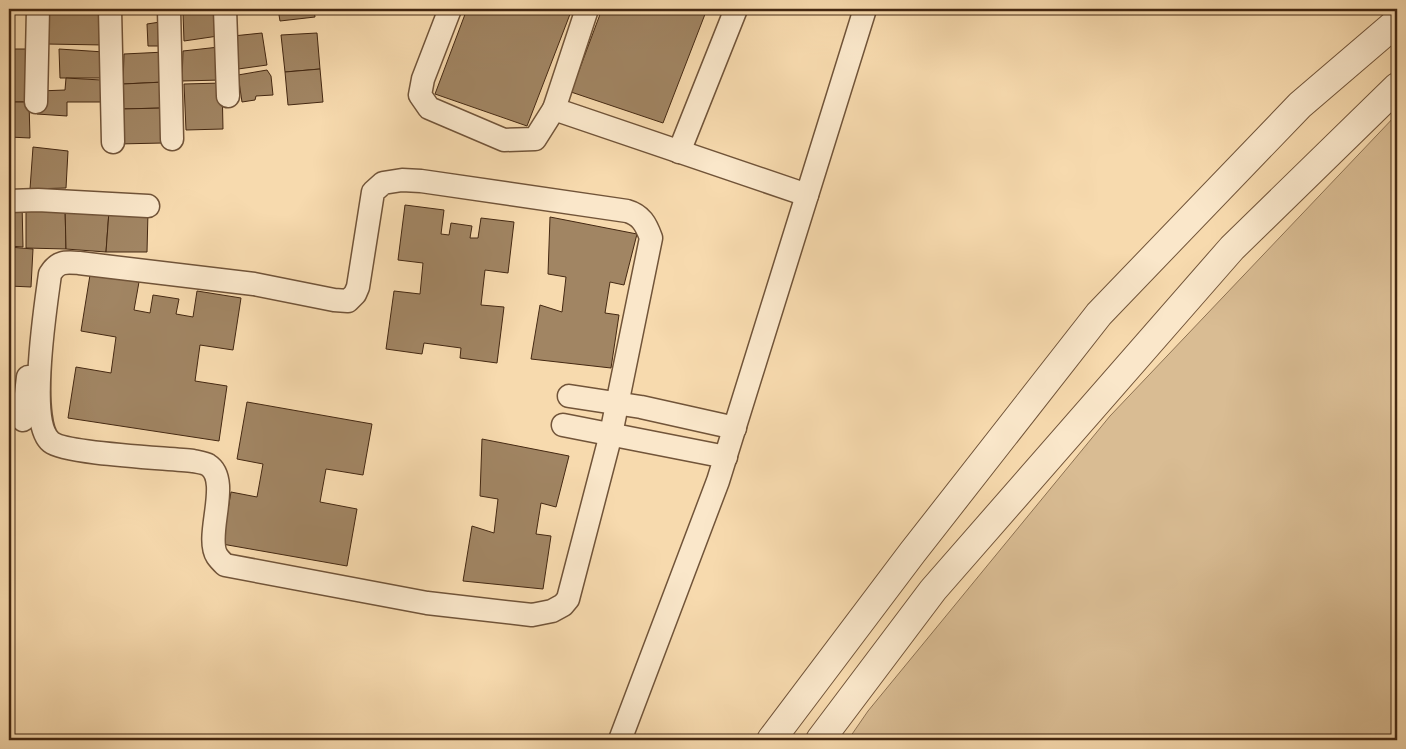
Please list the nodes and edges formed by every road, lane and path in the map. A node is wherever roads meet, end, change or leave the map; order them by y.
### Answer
1 (38, 9) edge
2 (110, 9) edge
3 (169, 9) edge
4 (225, 9) edge
5 (450, 9) edge
6 (587, 9) edge
7 (736, 9) edge
8 (865, 9) edge
9 (1397, 22) edge
10 (1397, 87) edge
11 (228, 96) dead end
12 (36, 102) dead end
13 (554, 109) junction
14 (172, 139) dead end
15 (113, 142) dead end
16 (679, 152) junction
17 (807, 195) junction
18 (9, 201) edge
19 (148, 206) dead end
20 (42, 279) dead end
21 (35, 364) junction
22 (569, 396) dead end
23 (616, 404) junction
24 (22, 420) dead end
25 (563, 425) dead end
26 (735, 428) junction
27 (611, 434) junction
28 (726, 457) junction
29 (620, 740) edge
30 (772, 740) edge
31 (820, 740) edge

1 - 12 street
2 - 15 street
3 - 14 street
4 - 11 street
5 - 13 street
6 - 13 street
7 - 16 street
8 - 17 street
9 - 30 street
10 - 31 street
13 - 16 street
16 - 17 street
17 - 26 street
18 - 19 street
20 - 21 street
21 - 23 street
21 - 24 street
21 - 27 street
22 - 23 street
23 - 26 street
23 - 27 street
25 - 27 street
26 - 28 street
27 - 28 street
28 - 29 street

